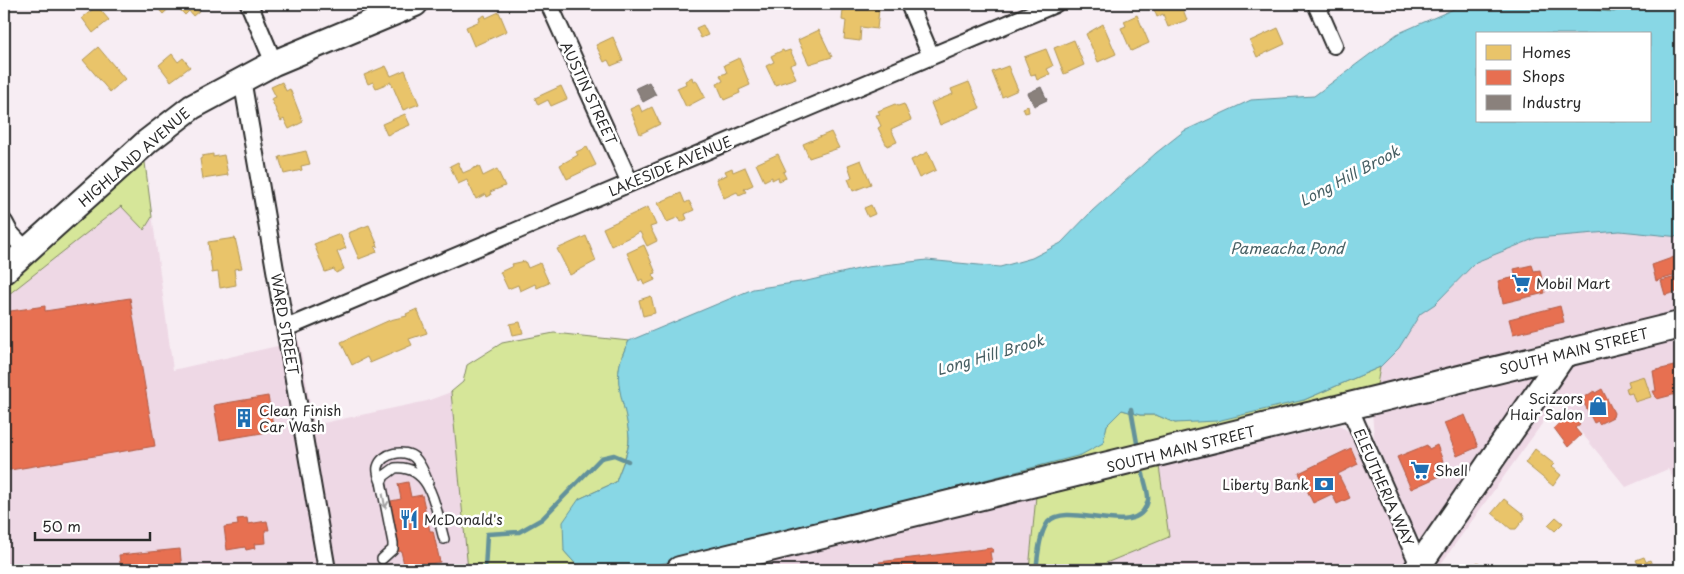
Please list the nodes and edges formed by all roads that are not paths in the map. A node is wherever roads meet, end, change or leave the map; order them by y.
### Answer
1 (249, 4) edge
2 (415, 4) edge
3 (548, 4) edge
4 (909, 4) edge
5 (1055, 4) edge
6 (1316, 4) edge
7 (1334, 45) dead end
8 (931, 56) junction
9 (274, 63) junction
10 (242, 79) junction
11 (630, 183) junction
12 (4, 222) edge
13 (27, 251) junction
14 (4, 271) edge
15 (1680, 325) edge
16 (286, 328) junction
17 (1565, 353) junction
18 (1349, 407) junction
19 (381, 482) junction
20 (430, 487) junction
21 (444, 539) dead end
22 (382, 559) dead end
23 (1419, 569) edge
24 (327, 570) edge
25 (680, 570) edge

1 - 9 street
2 - 9 street, HIGHLAND AVENUE
3 - 11 street, AUSTIN STREET
4 - 8 street
5 - 8 street, LAKESIDE AVENUE
6 - 7 street
8 - 11 street, LAKESIDE AVENUE
9 - 10 street, HIGHLAND AVENUE
10 - 13 street, HIGHLAND AVENUE
10 - 16 street, WARD STREET
11 - 16 street, LAKESIDE AVENUE
12 - 13 street
13 - 14 street, HIGHLAND AVENUE
15 - 17 main road, SOUTH MAIN STREET
16 - 24 street, WARD STREET
17 - 18 main road, SOUTH MAIN STREET
17 - 23 street
18 - 23 street, ELEUTHERIA WAY
18 - 25 main road, SOUTH MAIN STREET
19 - 20 lane
19 - 20 lane
19 -> 22 lane
20 - 21 lane

